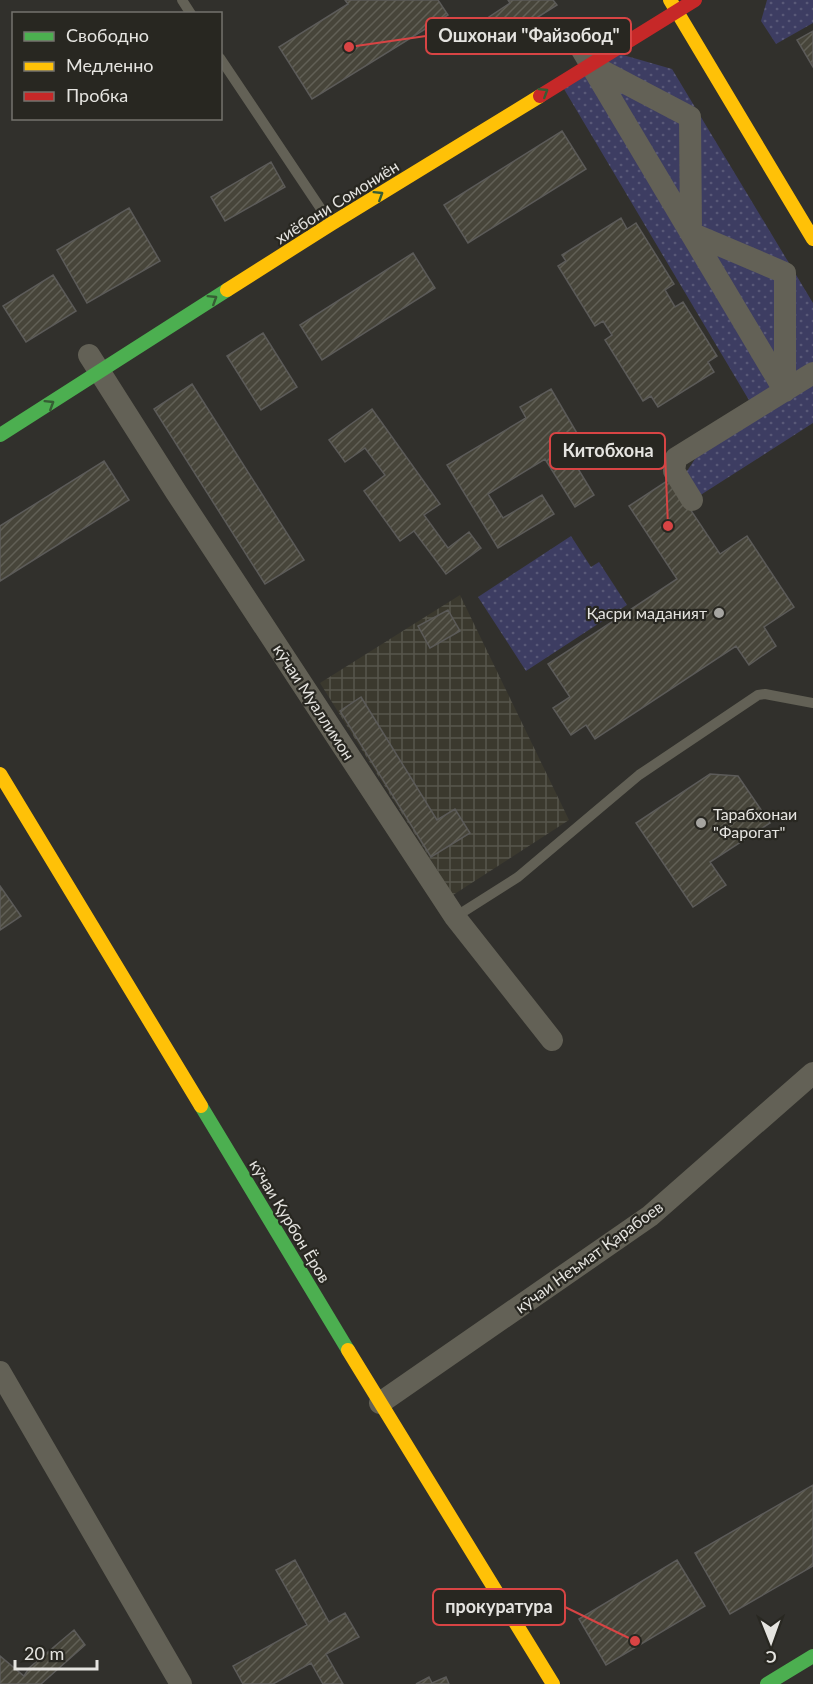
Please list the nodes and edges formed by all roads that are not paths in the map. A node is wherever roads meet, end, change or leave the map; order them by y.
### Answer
1 (694, 0) edge
2 (673, 5) edge
3 (584, 53) junction
4 (222, 61) edge
5 (331, 224) junction
6 (691, 233) junction
7 (813, 239) edge
8 (92, 359) junction
9 (813, 374) edge
10 (784, 391) junction
11 (0, 435) edge
12 (692, 500) dead end
13 (813, 703) edge
14 (0, 774) edge
15 (455, 918) junction
16 (552, 1040) dead end
17 (813, 1073) edge
18 (0, 1372) edge
19 (380, 1403) junction
20 (813, 1656) edge
21 (181, 1684) edge
22 (553, 1684) edge
23 (767, 1684) edge

1 - 2 main road, хиёбони Сомониён
2 - 3 main road, хиёбони Сомониён
2 - 7 main road
5 -> 3 main road, хиёбони Сомониён
3 - 6 street
3 - 6 street
4 - 5 lane
8 -> 5 main road, хиёбони Сомониён
6 - 10 street
6 - 10 street
11 -> 8 main road, хиёбони Сомониён
8 - 15 street, кӯчаи Муаллимон
9 - 10 street
10 - 12 street
13 - 15 lane
14 - 19 main road, кӯчаи Қурбон Ёров
15 - 16 street, кӯчаи Муаллимон
17 - 19 street, кӯчаи Неъмат Қарабоев
18 - 21 street
19 - 22 main road, кӯчаи Қурбон Ёров
20 - 23 main road

